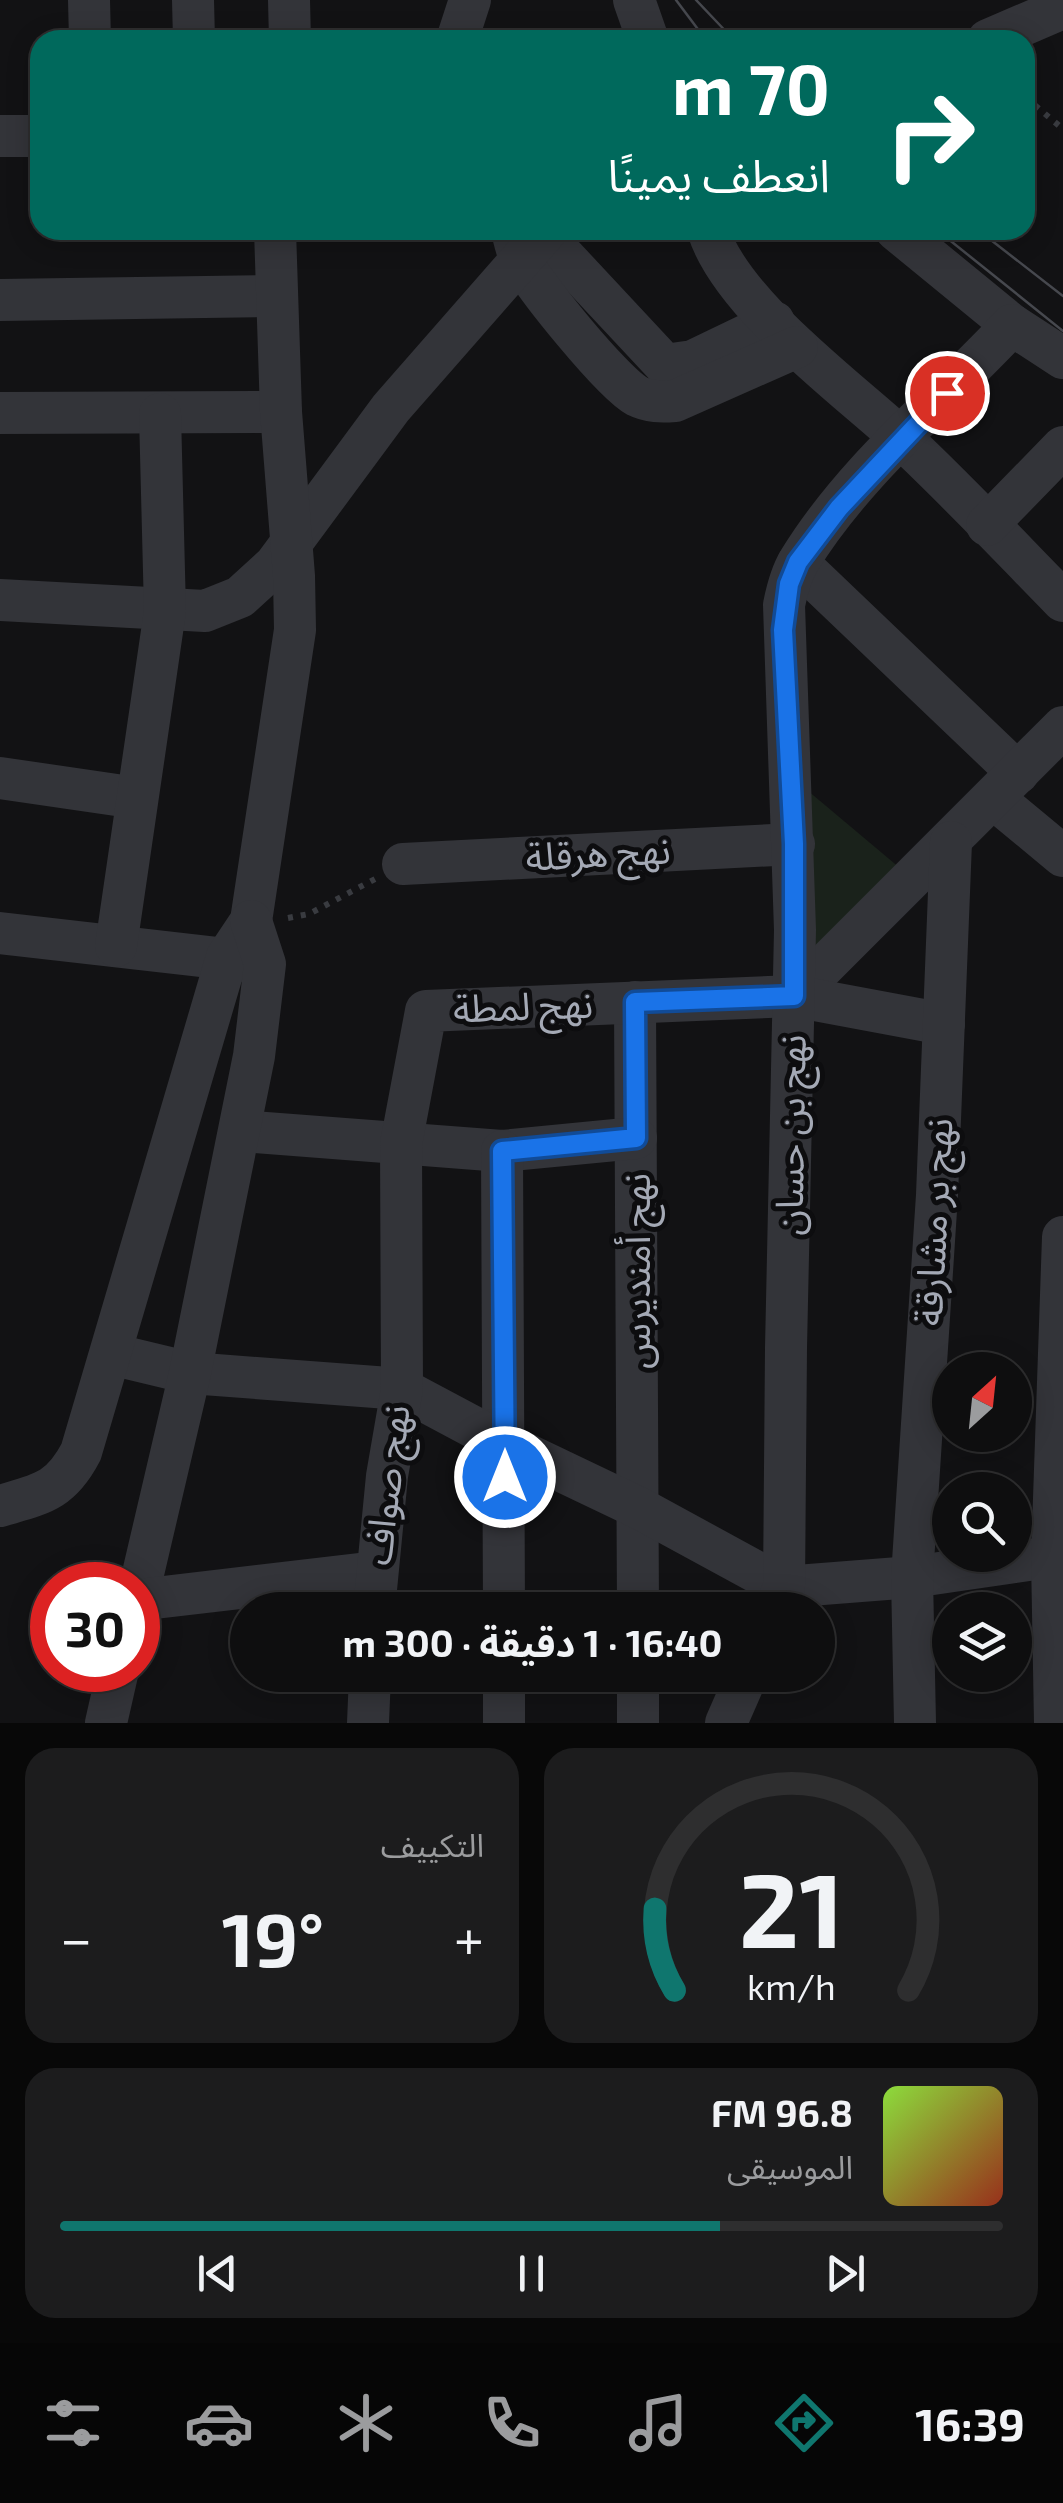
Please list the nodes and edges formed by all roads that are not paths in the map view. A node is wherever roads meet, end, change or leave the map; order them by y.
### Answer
1 (89, 0) edge
2 (193, 0) edge
3 (288, 0) edge
4 (470, 0) edge
5 (634, 0) edge
6 (1063, 8) edge
7 (90, 30) edge
8 (194, 30) edge
9 (290, 30) edge
10 (460, 30) edge
11 (644, 30) edge
12 (1011, 30) edge
13 (0, 136) edge
14 (30, 136) edge
15 (275, 240) edge
16 (530, 240) edge
17 (535, 240) edge
18 (713, 240) edge
19 (908, 240) edge
20 (276, 296) junction
21 (0, 300) edge
22 (1012, 325) junction
23 (786, 334) junction
24 (1063, 358) edge
25 (281, 412) junction
26 (0, 414) edge
27 (160, 414) junction
28 (901, 438) junction
29 (1063, 447) edge
30 (987, 525) junction
31 (290, 546) junction
32 (798, 562) junction
33 (0, 600) edge
34 (1063, 601) edge
35 (165, 611) junction
36 (1063, 727) edge
37 (0, 778) edge
38 (1006, 786) junction
39 (137, 798) junction
40 (951, 842) junction
41 (794, 844) junction
42 (1063, 856) edge
43 (403, 864) road end
44 (0, 933) edge
45 (116, 946) junction
46 (246, 961) junction
47 (794, 996) junction
48 (635, 1002) junction
49 (944, 1024) junction
50 (241, 1131) junction
51 (636, 1138) junction
52 (401, 1144) junction
53 (502, 1151) junction
54 (1063, 1237) edge
55 (111, 1354) junction
56 (190, 1373) junction
57 (402, 1389) junction
58 (505, 1444) junction
59 (0, 1506) edge
60 (639, 1508) junction
61 (1058, 1556) edge
62 (146, 1562) edge
63 (912, 1577) junction
64 (375, 1591) edge
65 (504, 1592) edge
66 (638, 1592) edge
67 (771, 1592) edge
68 (780, 1592) edge
69 (818, 1592) edge
70 (160, 1597) edge
71 (113, 1692) edge
72 (369, 1692) edge
73 (504, 1692) edge
74 (638, 1692) edge
75 (740, 1692) edge
76 (106, 1723) edge
77 (368, 1723) edge
78 (504, 1723) edge
79 (638, 1723) edge
80 (726, 1723) edge
81 (915, 1723) edge
82 (1055, 1723) edge

1 - 7 street
2 - 8 street
3 - 9 street
4 - 10 street
5 - 11 street
6 - 12 street
13 - 14 street
15 - 20 street
16 - 31 street
17 - 23 street
18 - 23 street
19 - 22 street
20 - 21 street
20 - 25 street
22 - 24 street
22 - 28 street, نهج بن حسان
23 - 28 street
25 - 27 street
25 - 31 street
26 - 27 street
27 - 35 street
28 - 30 street
28 - 32 street, نهج بن حسان
29 - 30 street
30 - 34 street
31 - 35 street
31 - 46 street
32 - 38 street
32 - 41 street, نهج بن حسان
33 - 35 street
35 - 39 street
36 - 38 street
37 - 39 street
38 - 40 street
38 - 42 street
39 - 45 street
40 - 47 street
40 - 49 street, نهج بر مشارقة
41 - 43 street, نهج هرقلة
41 - 47 street, نهج بن حسان
44 - 45 street
45 - 46 street
46 - 50 street
46 - 55 street
47 - 48 street
47 - 49 street
47 - 68 street, نهج بن حسان
48 - 51 street, نهج أمنديرس
48 - 52 street, نهج لمطة
49 - 63 street, نهج بر مشارقة
50 - 52 street
50 - 56 street
51 - 53 street
51 - 60 street, نهج أمنديرس
52 - 53 street
52 - 57 street
53 - 58 street
54 - 61 street
55 - 56 street, نهج صواف
55 - 59 street
56 - 57 street, نهج صواف
56 - 62 street
57 - 58 street
57 - 64 street, نهج صواف
58 - 60 street
58 - 65 street
60 - 66 street, نهج أمنديرس
60 - 67 street
61 - 63 street
61 - 82 street
63 - 69 street
63 - 81 street, نهج بر مشارقة
64 - 70 street
71 - 76 street
72 - 77 street
73 - 78 street
74 - 79 street
75 - 80 street

